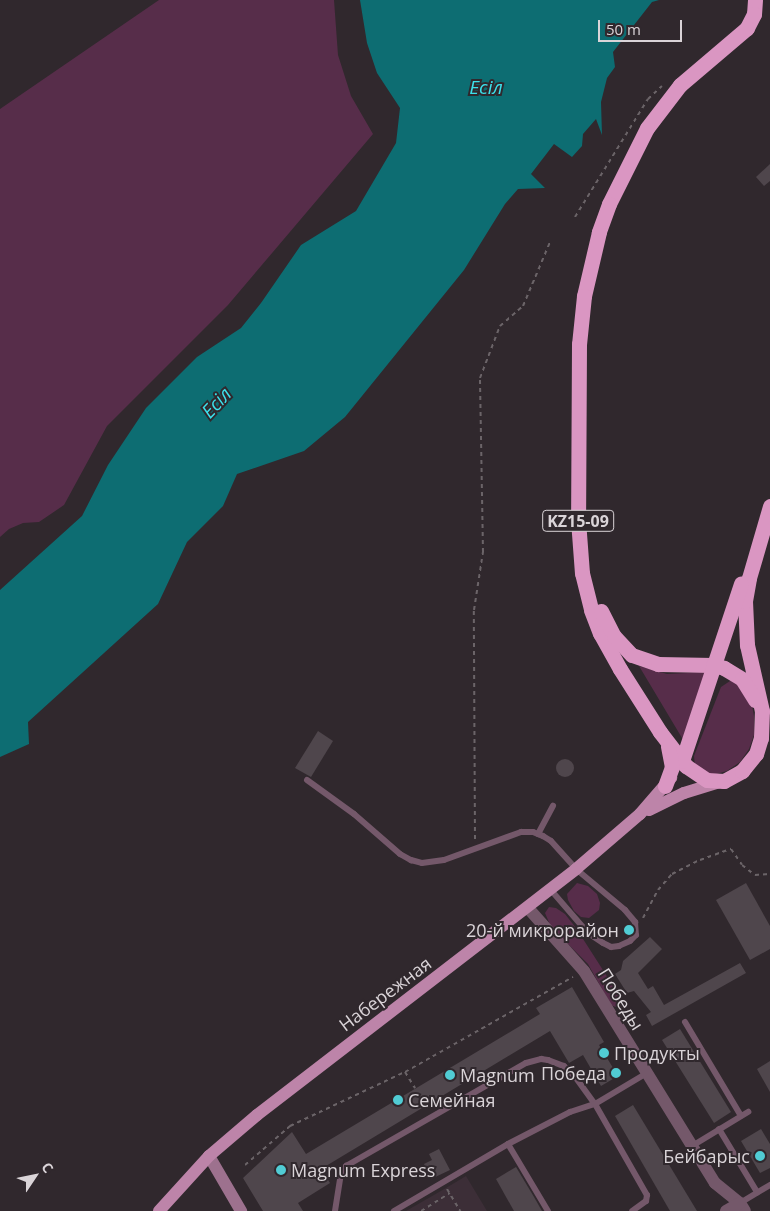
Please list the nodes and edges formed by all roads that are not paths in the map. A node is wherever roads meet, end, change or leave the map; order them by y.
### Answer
1 (755, 0) edge
2 (593, 254) junction
3 (769, 508) edge
4 (713, 665) junction
5 (742, 679) junction
6 (702, 699) junction
7 (763, 719) junction
8 (660, 732) junction
9 (682, 761) junction
10 (307, 780) dead end
11 (724, 781) junction
12 (666, 786) junction
13 (553, 806) dead end
14 (640, 814) junction
15 (538, 834) junction
16 (576, 869) junction
17 (550, 889) junction
18 (528, 908) junction
19 (685, 1022) dead end
20 (647, 1073) junction
21 (595, 1104) junction
22 (748, 1112) dead end
23 (741, 1116) junction
24 (719, 1129) junction
25 (508, 1144) junction
26 (691, 1147) junction
27 (209, 1156) junction
28 (770, 1185) edge
29 (757, 1192) junction
30 (742, 1207) edge
31 (159, 1211) edge
32 (241, 1211) edge
33 (335, 1211) edge
34 (394, 1211) edge
35 (548, 1211) edge
36 (632, 1211) edge
37 (726, 1211) edge

1 - 2 highway, KZ15-09
2 - 4 highway, KZ15-09
2 - 8 highway, KZ15-09
3 - 4 highway
3 - 7 highway
4 - 5 highway
4 - 6 highway
5 - 6 highway
5 - 7 highway
6 - 9 highway
7 - 11 highway
8 - 9 highway, KZ15-09
8 - 12 highway
9 - 11 highway, KZ15-09
9 - 12 main road, Набережная
10 - 15 lane
11 - 14 main road, Набережная
12 - 14 main road, Набережная
13 - 15 lane
14 - 16 main road, Набережная
15 - 16 lane
16 - 17 main road, Набережная
16 - 17 lane
17 - 18 main road, Набережная
18 - 20 street, Победы
18 - 27 main road, Набережная
19 - 23 lane
20 - 21 lane
20 - 26 street, Победы
21 - 25 lane
21 - 33 lane
21 - 36 lane
22 - 23 lane
23 - 24 lane
24 - 26 lane
24 - 29 lane
25 - 34 lane
25 - 35 lane
26 - 30 street, Победы
27 - 31 main road, Набережная
27 - 32 main road
28 - 29 lane
29 - 30 lane
30 - 37 street

